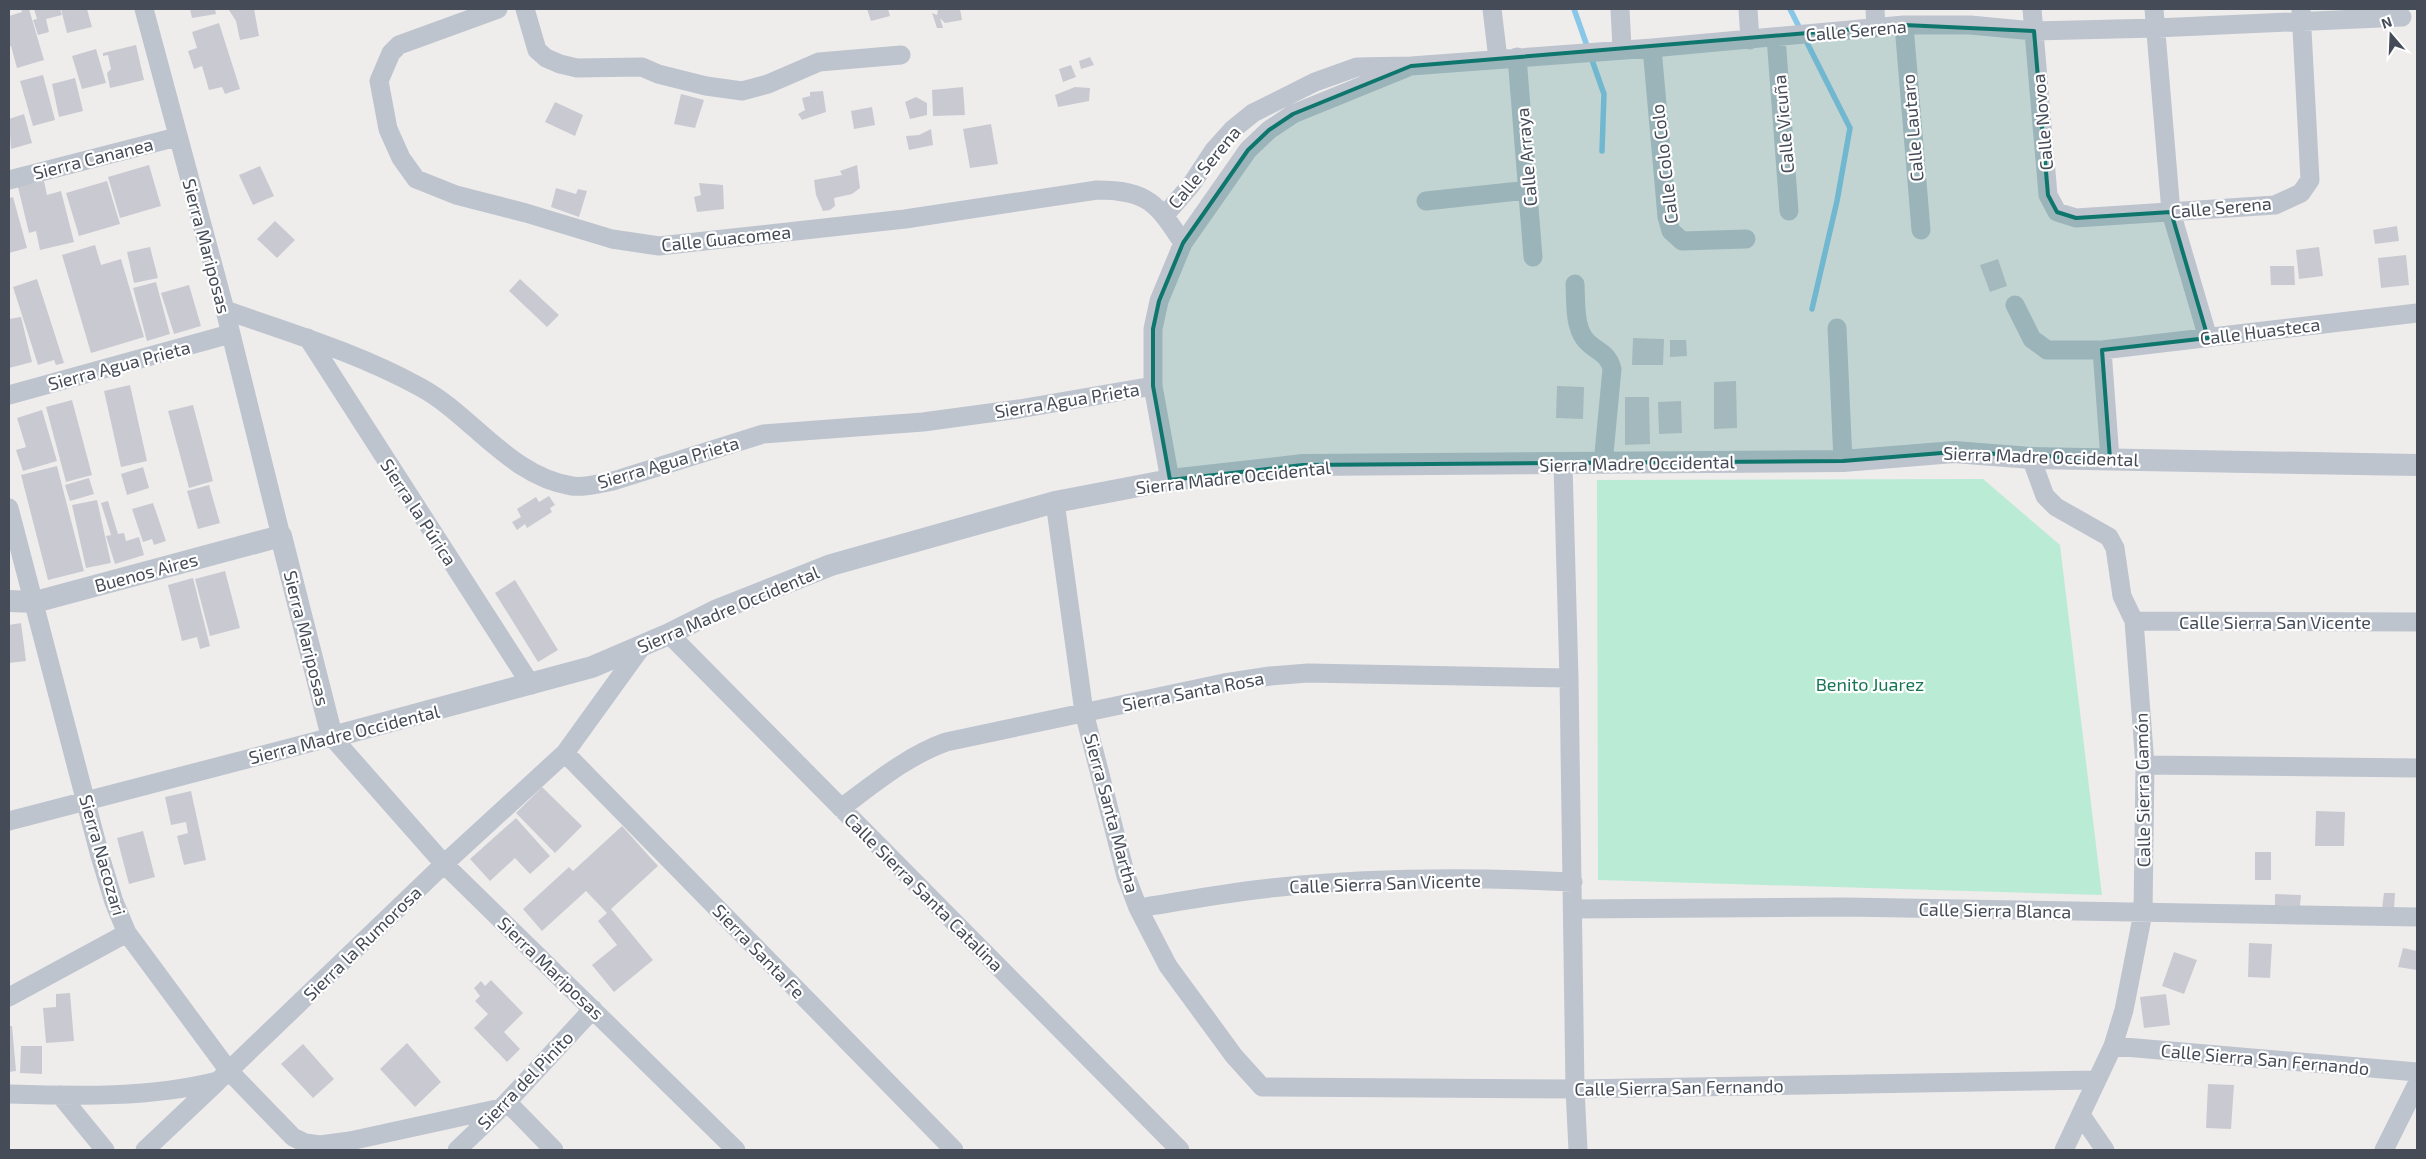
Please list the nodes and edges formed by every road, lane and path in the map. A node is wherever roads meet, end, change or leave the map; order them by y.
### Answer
1 (144, 9) edge
2 (498, 9) edge
3 (525, 9) edge
4 (1492, 9) edge
5 (1620, 9) edge
6 (1748, 9) edge
7 (1874, 9) edge
8 (2032, 9) edge
9 (2154, 9) edge
10 (2302, 15) edge
11 (2402, 17) dead end
12 (1904, 25) junction
13 (1876, 28) junction
14 (2156, 28) junction
15 (2034, 30) junction
16 (1776, 37) junction
17 (1750, 40) junction
18 (1622, 48) junction
19 (1652, 48) junction
20 (901, 55) dead end
21 (1517, 57) junction
22 (1498, 59) junction
23 (1411, 66) junction
24 (177, 137) junction
25 (9, 180) edge
26 (1528, 190) junction
27 (1426, 202) dead end
28 (1790, 211) dead end
29 (2057, 212) joint
30 (2171, 212) junction
31 (1165, 215) junction
32 (1921, 230) dead end
33 (1746, 239) dead end
34 (1184, 243) junction
35 (1534, 257) dead end
36 (1574, 284) dead end
37 (2015, 305) dead end
38 (225, 310) junction
39 (2417, 313) edge
40 (1837, 328) dead end
41 (230, 334) junction
42 (308, 338) junction
43 (2208, 338) junction
44 (2102, 350) junction
45 (1153, 386) junction
46 (9, 395) edge
47 (2031, 458) junction
48 (2110, 459) junction
49 (1843, 461) junction
50 (1563, 464) junction
51 (1604, 464) junction
52 (2417, 465) edge
53 (1170, 480) junction
54 (1055, 502) junction
55 (9, 508) edge
56 (282, 536) junction
57 (9, 601) edge
58 (35, 602) junction
59 (2134, 621) junction
60 (2417, 622) edge
61 (669, 634) junction
62 (643, 645) junction
63 (1569, 678) junction
64 (531, 685) junction
65 (1084, 712) junction
66 (332, 737) junction
67 (565, 753) junction
68 (2145, 765) junction
69 (2417, 768) edge
70 (86, 802) junction
71 (841, 808) junction
72 (9, 821) edge
73 (444, 864) junction
74 (1573, 882) junction
75 (1138, 908) junction
76 (1573, 909) junction
77 (2143, 913) junction
78 (2417, 918) edge
79 (127, 933) junction
80 (9, 998) edge
81 (593, 1009) junction
82 (2112, 1046) junction
83 (2417, 1072) edge
84 (224, 1076) junction
85 (2096, 1080) junction
86 (2417, 1084) edge
87 (1262, 1087) joint
88 (1574, 1088) junction
89 (9, 1094) edge
90 (60, 1096) junction
91 (504, 1105) junction
92 (2081, 1114) junction
93 (105, 1150) edge
94 (145, 1150) edge
95 (457, 1150) edge
96 (554, 1150) edge
97 (736, 1150) edge
98 (954, 1150) edge
99 (1180, 1150) edge
100 (1578, 1150) edge
101 (2064, 1150) edge
102 (2105, 1150) edge
103 (2384, 1150) edge

1 - 24 street, Sierra Mariposas
2 - 31 street, Calle Guacomea
3 - 20 street
4 - 22 street
5 - 18 street
6 - 17 street
7 - 13 street
8 - 15 street, Calle Novoa
9 - 14 street
10 - 11 street, Calle Serena
10 - 14 street, Calle Serena
10 - 30 street, Calle Serena
12 - 13 street, Calle Serena
12 - 15 street, Calle Serena
12 - 32 street, Calle Lautaro
13 - 16 street, Calle Serena
14 - 15 street, Calle Serena
14 - 30 street
15 - 29 street, Calle Novoa
16 - 17 street, Calle Serena
16 - 28 street, Calle Vicuña
17 - 19 street, Calle Serena
18 - 19 street, Calle Serena
18 - 21 street, Calle Serena
19 - 33 street, Calle Colo Colo
21 - 22 street, Calle Serena
21 - 26 street, Calle Arraya
22 - 23 street, Calle Serena
23 - 31 street, Calle Serena
23 - 34 street, Calle Serena
24 - 25 street, Sierra Cananea
24 - 38 street, Sierra Mariposas
26 - 27 street
26 - 35 street, Calle Arraya
29 - 30 street, Calle Serena
30 - 43 street
31 - 34 street, Calle Guacomea
34 - 45 street, Calle Serena
36 - 51 street
37 - 44 street, Calle Huasteca
38 - 41 street, Sierra Mariposas
38 - 42 street, Sierra Agua Prieta
39 - 43 street, Calle Huasteca
40 - 49 street
41 - 46 street, Sierra Agua Prieta
41 - 56 street, Sierra Mariposas
42 - 45 street, Sierra Agua Prieta
42 - 64 street, Sierra la Púrica
43 - 44 street, Calle Huasteca
44 - 48 street
45 - 53 street, Calle Serena
47 - 48 street, Sierra Madre Occidental
47 - 49 street, Sierra Madre Occidental
47 - 59 street, Calle Sierra Gamón
48 - 52 street, Sierra Madre Occidental
49 - 51 street, Sierra Madre Occidental
50 - 51 street, Sierra Madre Occidental
50 - 53 street, Sierra Madre Occidental
50 - 63 street
53 - 54 street, Sierra Madre Occidental
54 - 61 street, Sierra Madre Occidental
54 - 65 street, Sierra Santa Martha
55 - 58 street, Sierra Nacozari
56 - 58 street, Buenos Aires
56 - 66 street, Sierra Mariposas
57 - 58 street, Buenos Aires
58 - 70 street, Sierra Nacozari
59 - 60 street, Calle Sierra San Vicente
59 - 68 street, Calle Sierra Gamón
61 - 62 street, Sierra Madre Occidental
61 - 71 street, Calle Sierra Santa Catalina
62 - 64 street, Sierra Madre Occidental
62 - 67 street, Sierra la Rumorosa
63 - 65 street, Sierra Santa Rosa
63 - 74 street
64 - 66 street, Sierra Madre Occidental
65 - 71 street, Sierra Santa Rosa
65 - 75 street, Sierra Santa Martha
66 - 70 street, Sierra Madre Occidental
66 - 73 street, Sierra Mariposas
67 - 73 street, Sierra la Rumorosa
67 - 98 street, Sierra Santa Fe
68 - 69 street
68 - 77 street, Calle Sierra Gamón
70 - 72 street, Sierra Madre Occidental
70 - 79 street, Sierra Nacozari
71 - 99 street, Calle Sierra Santa Catalina
73 - 81 street, Sierra Mariposas
73 - 84 street, Sierra la Rumorosa
74 - 75 street, Calle Sierra San Vicente
74 - 76 street
75 - 87 street, Sierra Santa Martha
76 - 77 street, Calle Sierra Blanca
76 - 88 street
77 - 78 street, Calle Sierra Blanca
77 - 82 street, Calle Sierra Gamón
79 - 80 street
79 - 84 street, Sierra Nacozari
81 - 91 street, Sierra del Pinito
81 - 97 street, Sierra Mariposas
82 - 83 street, Calle Sierra San Fernando
82 - 85 street, Calle Sierra Gamón
84 - 90 street, Sierra la Rumorosa
84 - 91 street, Sierra Nacozari
84 - 94 street
85 - 88 street, Calle Sierra San Fernando
85 - 92 street, Calle Sierra Gamón
86 - 103 street
87 - 88 street, Calle Sierra San Fernando
88 - 100 street
89 - 90 street, Sierra la Rumorosa
90 - 93 street
91 - 95 street, Sierra del Pinito
91 - 96 street
92 - 101 street, Calle Sierra Gamón
92 - 102 street

